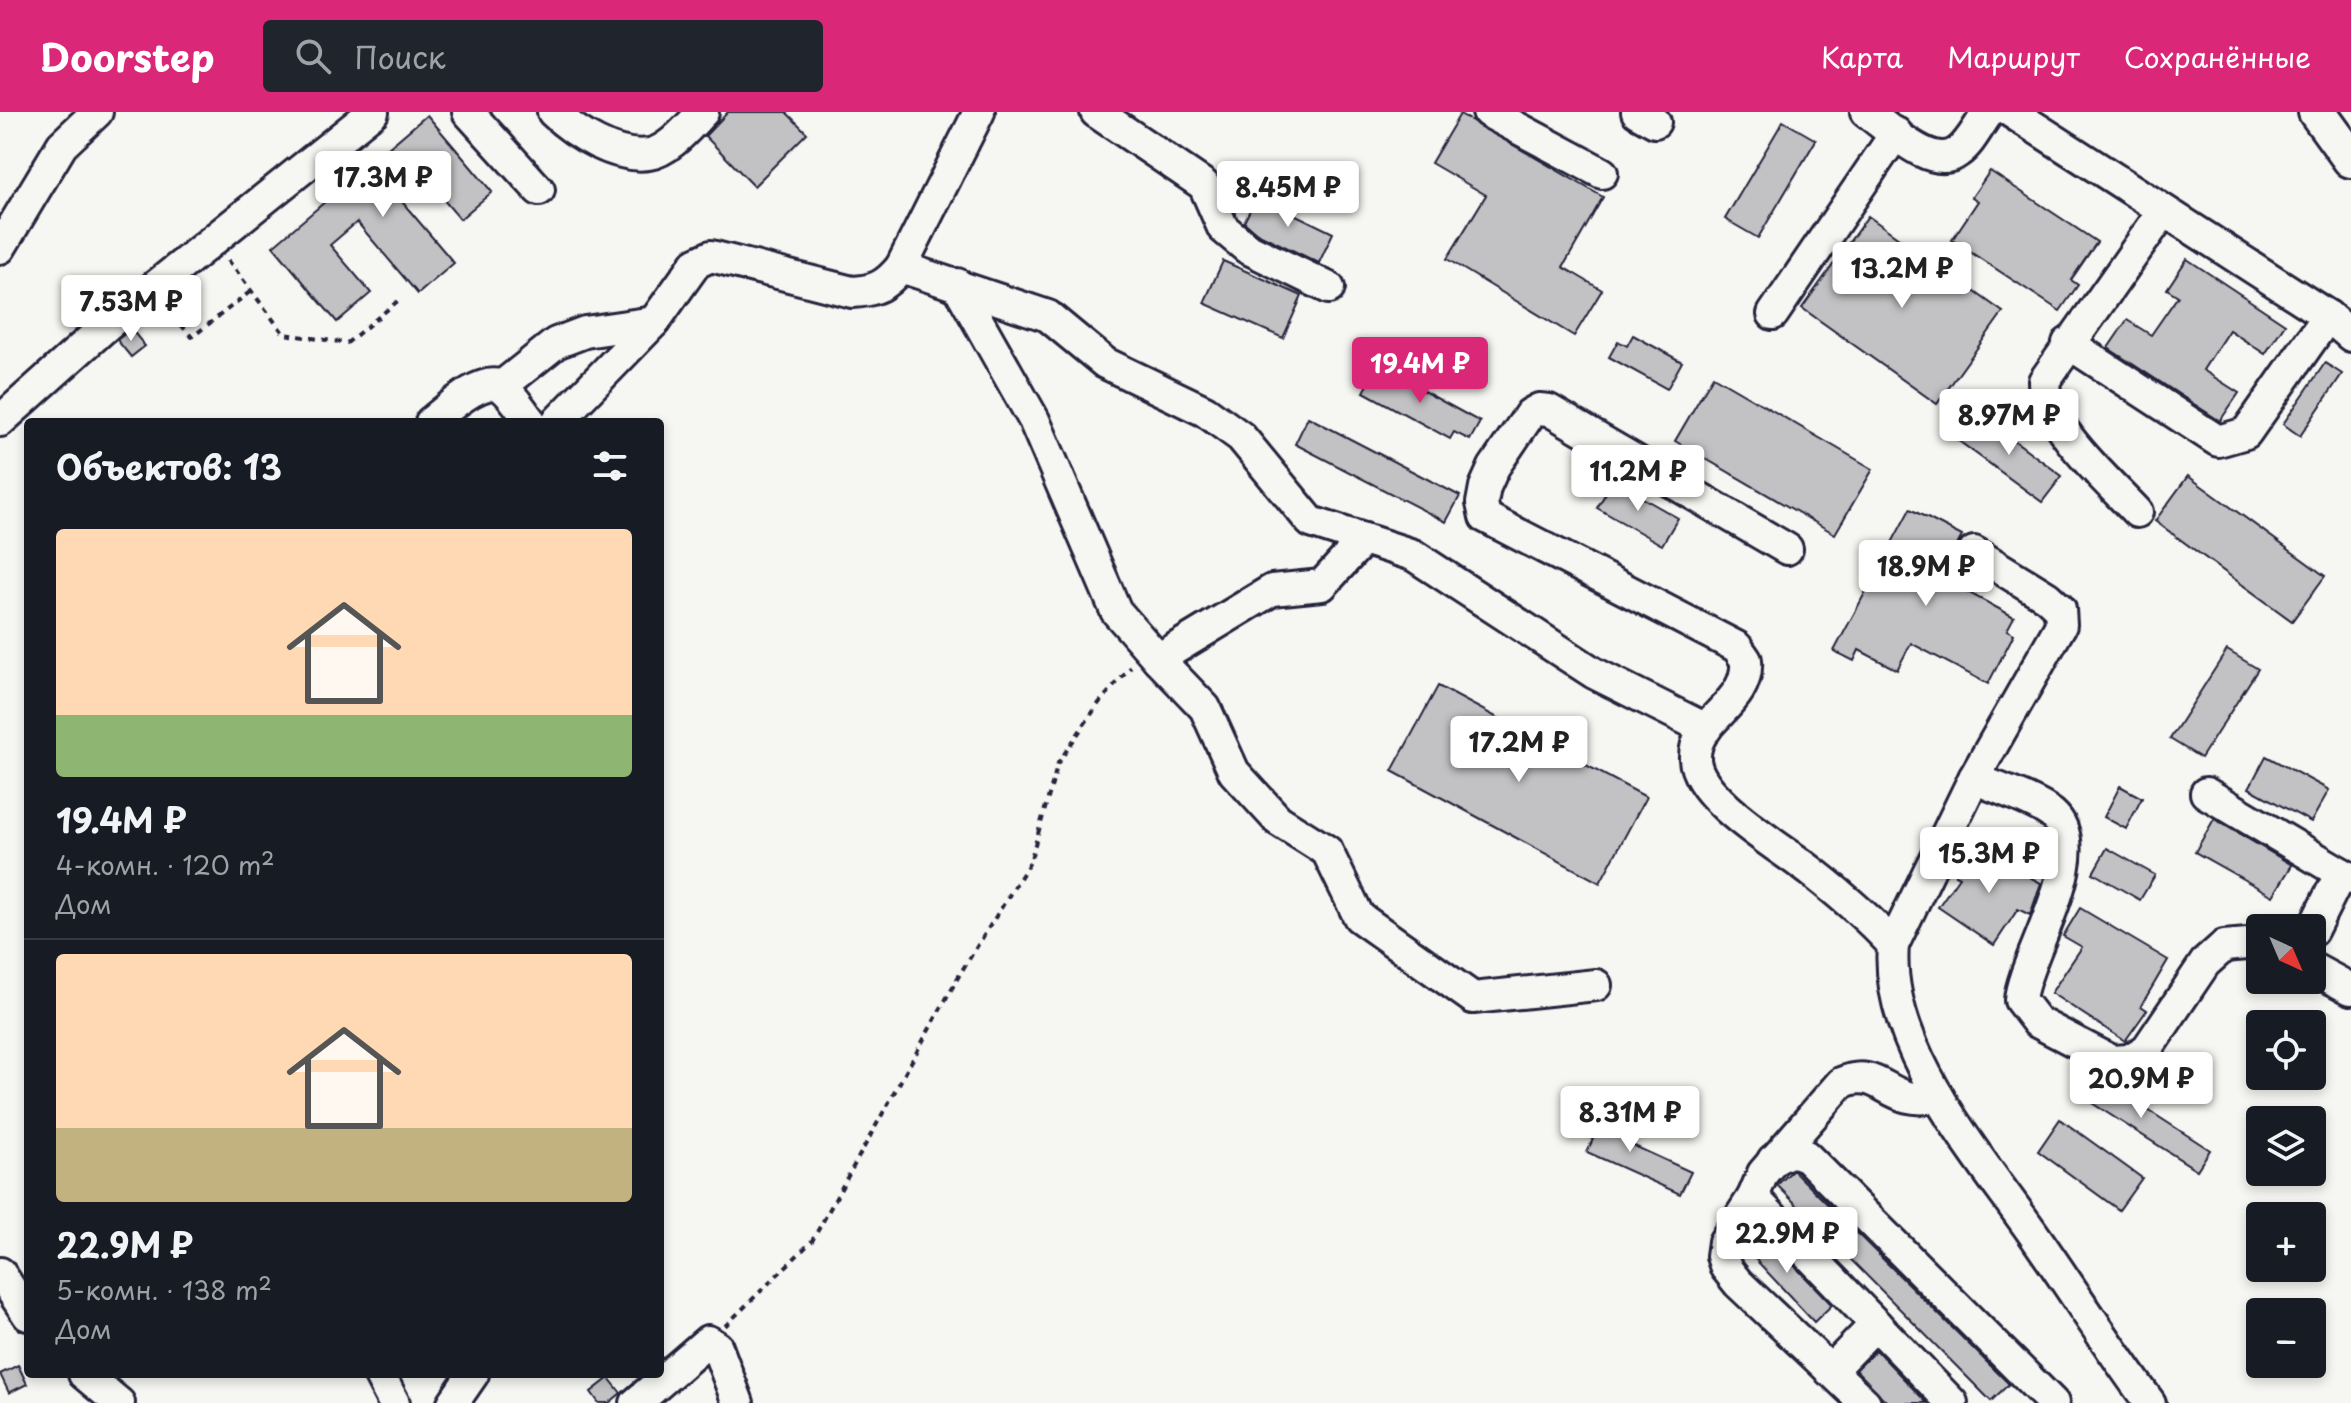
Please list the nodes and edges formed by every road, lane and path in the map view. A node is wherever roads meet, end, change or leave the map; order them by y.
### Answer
1 (97, 112) edge
2 (373, 112) edge
3 (468, 112) edge
4 (553, 112) edge
5 (703, 112) edge
6 (979, 112) edge
7 (1096, 112) edge
8 (1488, 112) edge
9 (1866, 112) edge
10 (1989, 112) edge
11 (2011, 112) edge
12 (2317, 112) edge
13 (1137, 123) edge
14 (1896, 133) junction
15 (2351, 159) edge
16 (1602, 173) dead end
17 (539, 190) dead end
18 (2163, 212) junction
19 (213, 239) junction
20 (0, 248) edge
21 (901, 267) junction
22 (957, 284) junction
23 (1329, 288) dead end
24 (251, 290) junction
25 (151, 291) junction
26 (399, 300) dead end
27 (1773, 314) dead end
28 (2328, 316) junction
29 (654, 322) junction
30 (2351, 336) edge
31 (2068, 343) junction
32 (502, 386) junction
33 (436, 418) edge
34 (528, 418) edge
35 (561, 418) edge
36 (0, 421) edge
37 (2137, 512) dead end
38 (1364, 539) junction
39 (1787, 549) dead end
40 (1974, 552) dead end
41 (1158, 659) junction
42 (1706, 729) junction
43 (1974, 778) junction
44 (2206, 793) dead end
45 (2346, 876) edge
46 (2323, 914) edge
47 (2246, 944) edge
48 (1893, 945) junction
49 (2326, 976) edge
50 (1596, 985) dead end
51 (2351, 989) edge
52 (1938, 1096) junction
53 (1773, 1160) junction
54 (1753, 1197) junction
55 (0, 1273) edge
56 (24, 1309) edge
57 (1876, 1324) junction
58 (717, 1347) junction
59 (1830, 1371) junction
60 (91, 1378) edge
61 (381, 1378) edge
62 (470, 1378) edge
63 (111, 1390) edge
64 (394, 1403) edge
65 (453, 1403) edge
66 (636, 1403) edge
67 (738, 1403) edge
68 (1865, 1403) edge
69 (1952, 1403) edge
70 (2053, 1403) edge
71 (2150, 1403) edge

1 - 20 street
2 - 19 street
3 - 17 street
4 - 5 street
6 - 21 street
7 - 13 street
8 - 16 street
9 - 14 street
10 - 14 street
11 - 18 street
12 - 15 main road
13 - 23 street
14 - 27 street
18 - 28 street
18 - 31 street
19 - 24 path
19 - 25 street
21 - 22 street
21 - 29 street
22 - 38 street
22 - 41 street
24 - 25 path
24 - 26 path
25 - 36 street
28 - 30 street
28 - 31 street
29 - 32 street
29 - 35 street
31 - 37 street
32 - 33 street
32 - 34 street
38 - 41 street
38 - 42 street
39 - 42 street
40 - 43 street
41 - 50 street
41 - 58 path
42 - 48 street
43 - 47 street
43 - 48 street
44 - 45 street
45 - 46 street
48 - 52 street
49 - 51 street
52 - 53 street
52 - 71 street
53 - 54 street
53 - 70 street
54 - 57 street
54 - 59 street
55 - 56 street
57 - 59 street
57 - 69 street
58 - 66 street
58 - 67 street
59 - 68 street
60 - 63 street
61 - 64 street
62 - 65 street

